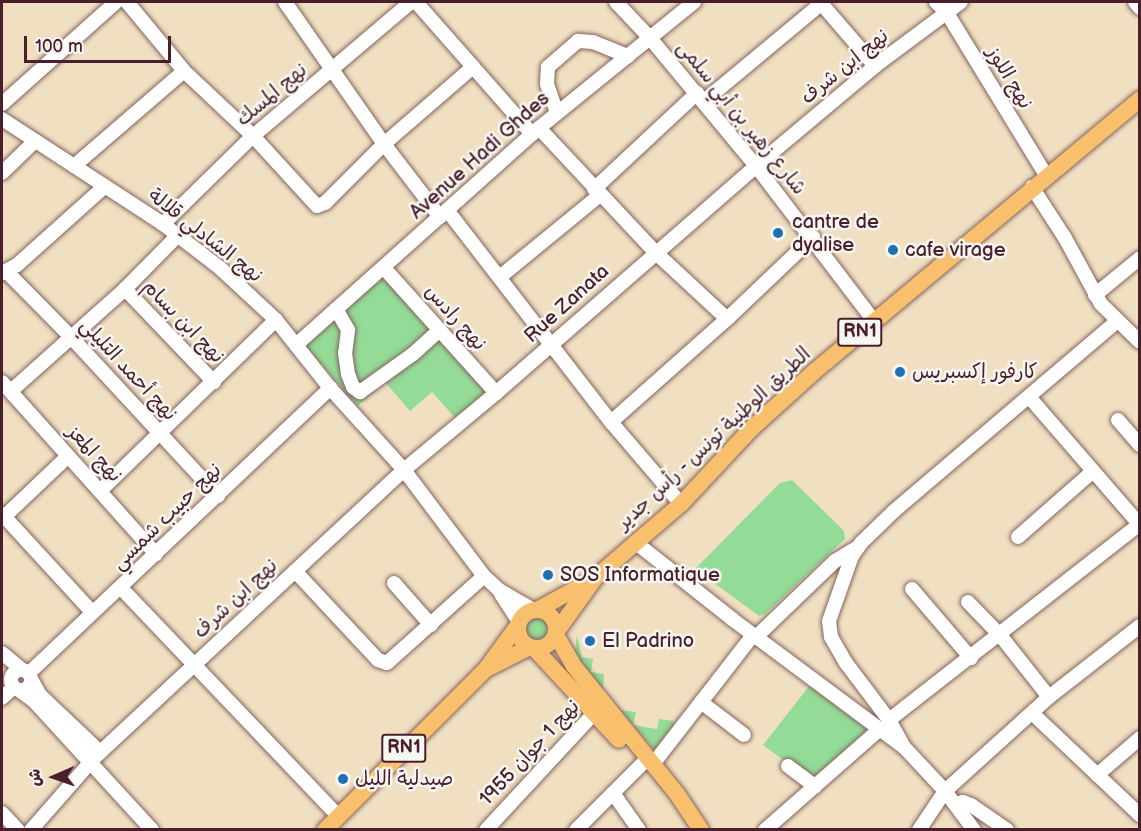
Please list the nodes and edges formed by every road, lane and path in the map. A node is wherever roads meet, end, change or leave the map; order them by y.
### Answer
1 (116, 2) edge
2 (127, 2) edge
3 (285, 2) edge
4 (411, 2) edge
5 (416, 2) edge
6 (616, 2) edge
7 (694, 2) edge
8 (821, 2) edge
9 (936, 2) edge
10 (961, 2) edge
11 (1135, 2) edge
12 (1140, 8) edge
13 (947, 13) junction
14 (650, 38) junction
15 (628, 56) junction
16 (875, 66) junction
17 (473, 67) junction
18 (333, 69) junction
19 (184, 71) junction
20 (700, 98) junction
21 (1138, 98) edge
22 (2, 104) edge
23 (556, 113) junction
24 (2, 119) edge
25 (536, 131) junction
26 (253, 136) junction
27 (35, 141) junction
28 (384, 144) junction
29 (74, 166) junction
30 (756, 166) junction
31 (2, 173) edge
32 (1039, 181) junction
33 (105, 186) junction
34 (597, 192) junction
35 (443, 214) junction
36 (163, 224) junction
37 (178, 235) junction
38 (813, 237) junction
39 (655, 252) junction
40 (1140, 258) edge
41 (384, 268) junction
42 (4, 273) edge
43 (501, 276) junction
44 (125, 289) junction
45 (1095, 295) junction
46 (336, 309) junction
47 (727, 319) junction
48 (276, 320) junction
49 (874, 321) junction
50 (1118, 321) junction
51 (440, 330) junction
52 (70, 336) junction
53 (1140, 342) edge
54 (553, 344) junction
55 (296, 345) junction
56 (214, 382) junction
57 (6, 386) edge
58 (330, 388) junction
59 (496, 393) junction
60 (1029, 398) junction
61 (1118, 420) dead end
62 (611, 422) junction
63 (158, 432) junction
64 (1140, 445) edge
65 (68, 456) junction
66 (404, 470) junction
67 (1093, 471) junction
68 (101, 490) junction
69 (218, 496) junction
70 (681, 504) junction
71 (3, 516) edge
72 (1139, 525) edge
73 (1018, 537) dead end
74 (635, 542) junction
75 (857, 548) junction
76 (156, 554) junction
77 (295, 571) junction
78 (484, 576) junction
79 (596, 577) junction
80 (394, 584) dead end
81 (121, 588) junction
82 (912, 589) dead end
83 (499, 590) junction
84 (968, 602) dead end
85 (535, 610) junction
86 (93, 613) junction
87 (519, 624) junction
88 (431, 625) junction
89 (1137, 632) edge
90 (556, 633) junction
91 (1000, 635) junction
92 (755, 636) junction
93 (532, 648) junction
94 (2, 653) edge
95 (971, 658) junction
96 (196, 664) junction
97 (2, 665) edge
98 (486, 669) junction
99 (27, 674) junction
100 (14, 686) junction
101 (1049, 697) junction
102 (2, 698) edge
103 (701, 702) junction
104 (599, 708) junction
105 (1032, 713) junction
106 (884, 724) junction
107 (744, 735) dead end
108 (1140, 738) edge
109 (95, 757) junction
110 (647, 762) junction
111 (788, 766) dead end
112 (1097, 775) junction
113 (815, 786) junction
114 (945, 791) junction
115 (613, 793) junction
116 (955, 804) junction
117 (2, 813) edge
118 (1140, 815) edge
119 (338, 816) junction
120 (18, 830) edge
121 (31, 830) edge
122 (152, 830) edge
123 (325, 830) edge
124 (486, 830) edge
125 (576, 830) edge
126 (639, 830) edge
127 (688, 830) edge
128 (701, 830) edge
129 (765, 830) edge
130 (920, 830) edge
131 (974, 830) edge
132 (1007, 830) edge

1 - 22 street
2 - 19 street
3 - 18 street
4 - 18 street, نهج المسك
5 - 17 street
6 - 14 street, شارع زهير بن أبي سلمى
7 - 14 street, Avenue Hadi Ghdes
8 - 16 street
8 - 20 street
9 - 13 street, نهج اللوز
10 - 13 street, نهج ابن شرف
11 - 12 street
13 - 16 street, نهج ابن شرف
13 - 32 street, نهج اللوز
14 - 15 street, Avenue Hadi Ghdes
14 - 20 street, شارع زهير بن أبي سلمى
15 - 23 street, Avenue Hadi Ghdes
15 - 23 street
16 - 30 street, نهج ابن شرف
17 - 25 street
17 - 28 street
18 - 26 street, نهج المسك
18 - 28 street
19 - 26 street
19 - 29 street
20 - 30 street, شارع زهير بن أبي سلمى
20 - 34 street
21 - 32 main road, الطريق الوطنية تونس - رأس جدير / RN1
23 - 25 street, Avenue Hadi Ghdes
24 - 27 street, نهج الشادلي قلالة
25 - 34 street
25 - 35 street, Avenue Hadi Ghdes
26 - 28 street
26 - 36 street, نهج المسك
27 - 29 street, نهج الشادلي قلالة
27 - 31 street
28 - 35 street
29 - 33 street, نهج الشادلي قلالة
30 - 38 street, شارع زهير بن أبي سلمى
30 - 39 street, Rue Zanata
32 - 45 street, نهج اللوز
32 - 49 main road, الطريق الوطنية تونس - رأس جدير / RN1
33 - 36 street, نهج الشادلي قلالة
33 - 42 street
34 - 39 street
34 - 43 street
35 - 41 street, Avenue Hadi Ghdes
35 - 43 street
36 - 37 street, نهج الشادلي قلالة
37 - 44 street
37 - 48 street, نهج الشادلي قلالة
38 - 47 street
38 - 49 street, شارع زهير بن أبي سلمى
39 - 47 street
39 - 54 street, Rue Zanata
40 - 45 street
41 - 46 street, Avenue Hadi Ghdes
41 - 51 street, نهج رادس
42 - 52 street, نهج أحمد التليلي
43 - 54 street
44 - 52 street
44 - 56 street, نهج ابن بسام
45 - 50 street, نهج اللوز
46 - 51 street
46 - 55 street, Avenue Hadi Ghdes
47 - 62 street
48 - 55 street, نهج الشادلي قلالة
48 - 56 street
49 - 70 main road, الطريق الوطنية تونس - رأس جدير / RN1
50 - 53 street, نهج اللوز
50 - 60 street
51 - 59 street, نهج رادس
52 - 57 street
52 - 63 street, نهج أحمد التليلي
54 - 59 street, Rue Zanata
54 - 62 street
55 - 58 street, نهج الشادلي قلالة
56 - 63 street
57 - 65 street, نهج المعز
58 - 66 street, نهج الشادلي قلالة
58 - 69 street, نهج حبيب شمسي
59 - 66 street, Rue Zanata
60 - 67 street
60 - 75 street
61 - 64 street
62 - 70 street
63 - 68 street
63 - 69 street, نهج أحمد التليلي
65 - 68 street, نهج المعز
65 - 71 street
66 - 77 street, نهج ابن شرف
66 - 78 street, نهج الشادلي قلالة
67 - 72 street
67 - 73 street
68 - 76 street, نهج المعز
69 - 76 street, نهج حبيب شمسي
70 - 74 main road, الطريق الوطنية تونس - رأس جدير / RN1
71 - 86 street
72 - 91 street
74 - 79 main road, الطريق الوطنية تونس - رأس جدير / RN1
74 - 92 street
75 - 92 street
75 - 106 street
76 - 81 street, نهج حبيب شمسي
77 - 88 street
77 - 96 street, نهج ابن شرف
78 - 83 street, نهج الشادلي قلالة
78 - 88 street
79 - 85 main road, الطريق الوطنية تونس - رأس جدير / RN1
79 - 90 main road, الطريق الوطنية تونس - رأس جدير / RN1
80 - 88 street
81 - 86 street, نهج حبيب شمسي
81 - 96 street
82 - 95 street
83 - 85 street
83 - 87 street
84 - 91 street
85 - 87 main road, RN1
85 - 90 main road
86 - 99 street, نهج حبيب شمسي
87 - 93 main road
87 - 98 main road, RN1
89 - 101 street
90 - 93 main road, RN1
90 - 104 main road
91 - 95 street
91 - 101 street
92 - 103 street
92 - 106 street
93 - 98 main road, RN1
93 - 104 main road
94 - 99 street
95 - 106 street
96 - 109 street, نهج ابن شرف
96 - 119 street
97 - 100 street
98 - 119 main road, RN1
99 - 100 street, نهج حبيب شمسي
99 - 109 street
100 - 102 street, نهج حبيب شمسي
100 - 109 street
101 - 105 street
103 - 107 street
103 - 110 street
104 - 110 main road
104 - 124 street, نهج 1 جوان 1955
105 - 112 street
105 - 114 street
106 - 113 street
106 - 114 street
108 - 112 street
109 - 121 street, نهج ابن شرف
109 - 122 street
110 - 115 street
110 - 127 main road
110 - 128 main road
111 - 113 street
112 - 118 street
113 - 129 street
114 - 116 street
114 - 130 street
115 - 125 street
115 - 126 street
116 - 131 street
116 - 132 street
117 - 120 street
119 - 123 main road, RN1

